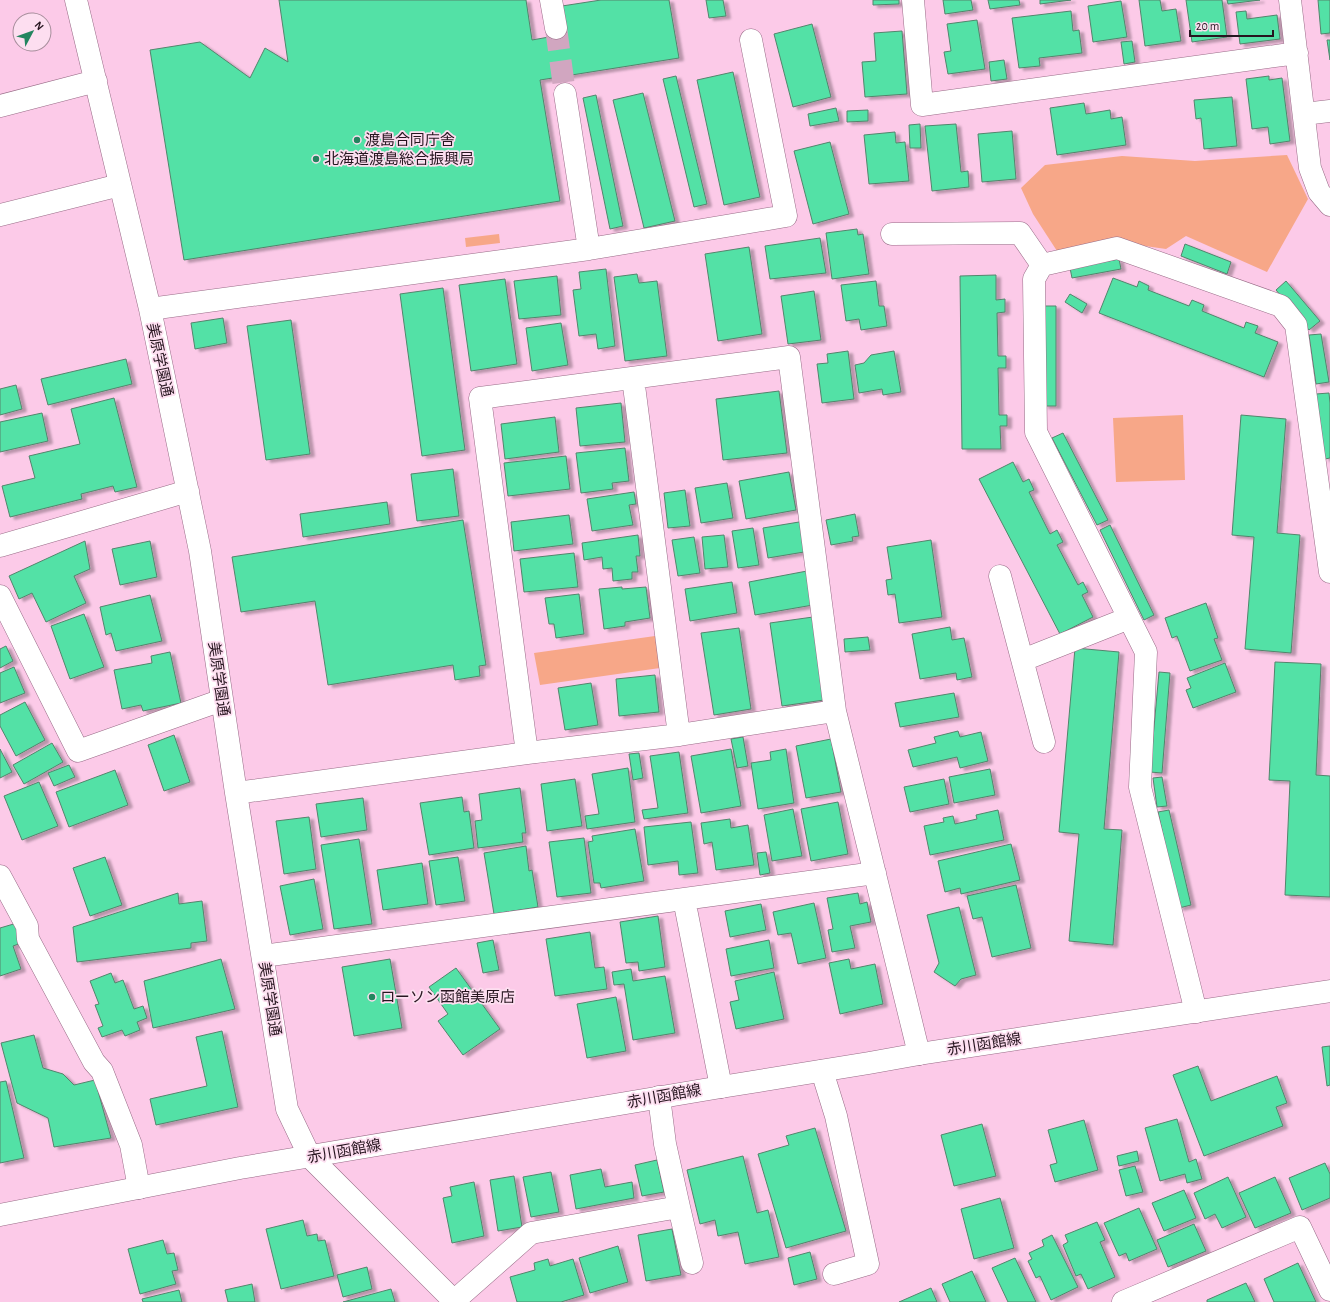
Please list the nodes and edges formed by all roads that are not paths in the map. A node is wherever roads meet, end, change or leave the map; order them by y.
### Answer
1 (76, 0) edge
2 (551, 0) edge
3 (912, 0) edge
4 (1290, 0) edge
5 (556, 28) tunnel mouth
6 (751, 40) dead end
7 (1297, 53) junction
8 (96, 81) junction
9 (565, 94) tunnel mouth
10 (0, 106) edge
11 (1330, 111) edge
12 (1304, 114) junction
13 (120, 185) junction
14 (1330, 205) edge
15 (0, 215) edge
16 (892, 234) dead end
17 (589, 249) junction
18 (1042, 266) junction
19 (150, 309) junction
20 (633, 378) junction
21 (188, 491) junction
22 (1, 541) edge
23 (1330, 572) edge
24 (1000, 576) dead end
25 (0, 596) edge
26 (1129, 618) junction
27 (1023, 660) junction
28 (222, 700) junction
29 (835, 711) junction
30 (679, 735) junction
31 (1044, 742) dead end
32 (526, 753) junction
33 (236, 793) junction
34 (875, 873) junction
35 (0, 876) edge
36 (684, 898) junction
37 (263, 956) junction
38 (1330, 991) edge
39 (1196, 1012) junction
40 (919, 1054) junction
41 (822, 1071) junction
42 (721, 1087) junction
43 (659, 1097) junction
44 (310, 1157) junction
45 (139, 1188) junction
46 (679, 1207) junction
47 (0, 1215) edge
48 (692, 1263) dead end
49 (834, 1274) dead end
50 (1330, 1290) edge
51 (455, 1302) edge
52 (1123, 1302) edge

1 - 8 street, 美原学園通
2 - 5 street
3 - 7 street
4 - 7 street
6 - 17 street
7 - 12 street
8 - 10 street
8 - 13 street, 美原学園通
9 - 17 street
11 - 12 street
12 - 14 street
13 - 15 street
13 - 19 street, 美原学園通
16 - 18 street
17 - 19 street
18 - 23 street
18 - 26 street
19 - 21 street, 美原学園通
20 - 29 street
20 - 30 street
20 - 32 street
21 - 22 street
21 - 28 street, 美原学園通
24 - 27 street
25 - 28 street
26 - 27 street
26 - 39 street
27 - 31 street
28 - 33 street, 美原学園通
29 - 30 street
29 - 34 street
30 - 32 street
32 - 33 street
33 - 37 street, 美原学園通
34 - 36 street
34 - 40 street
35 - 45 street
36 - 37 street
36 - 42 street
37 - 44 street, 美原学園通
38 - 39 street, 赤川函館線
39 - 40 street, 赤川函館線
40 - 41 street, 赤川函館線
41 - 42 street, 赤川函館線
41 - 49 street
42 - 43 street, 赤川函館線
43 - 44 street, 赤川函館線
43 - 46 street
44 - 45 street, 赤川函館線
44 - 51 street, 美原学園通
45 - 47 street, 赤川函館線
46 - 48 street
46 - 51 street
50 - 52 street

